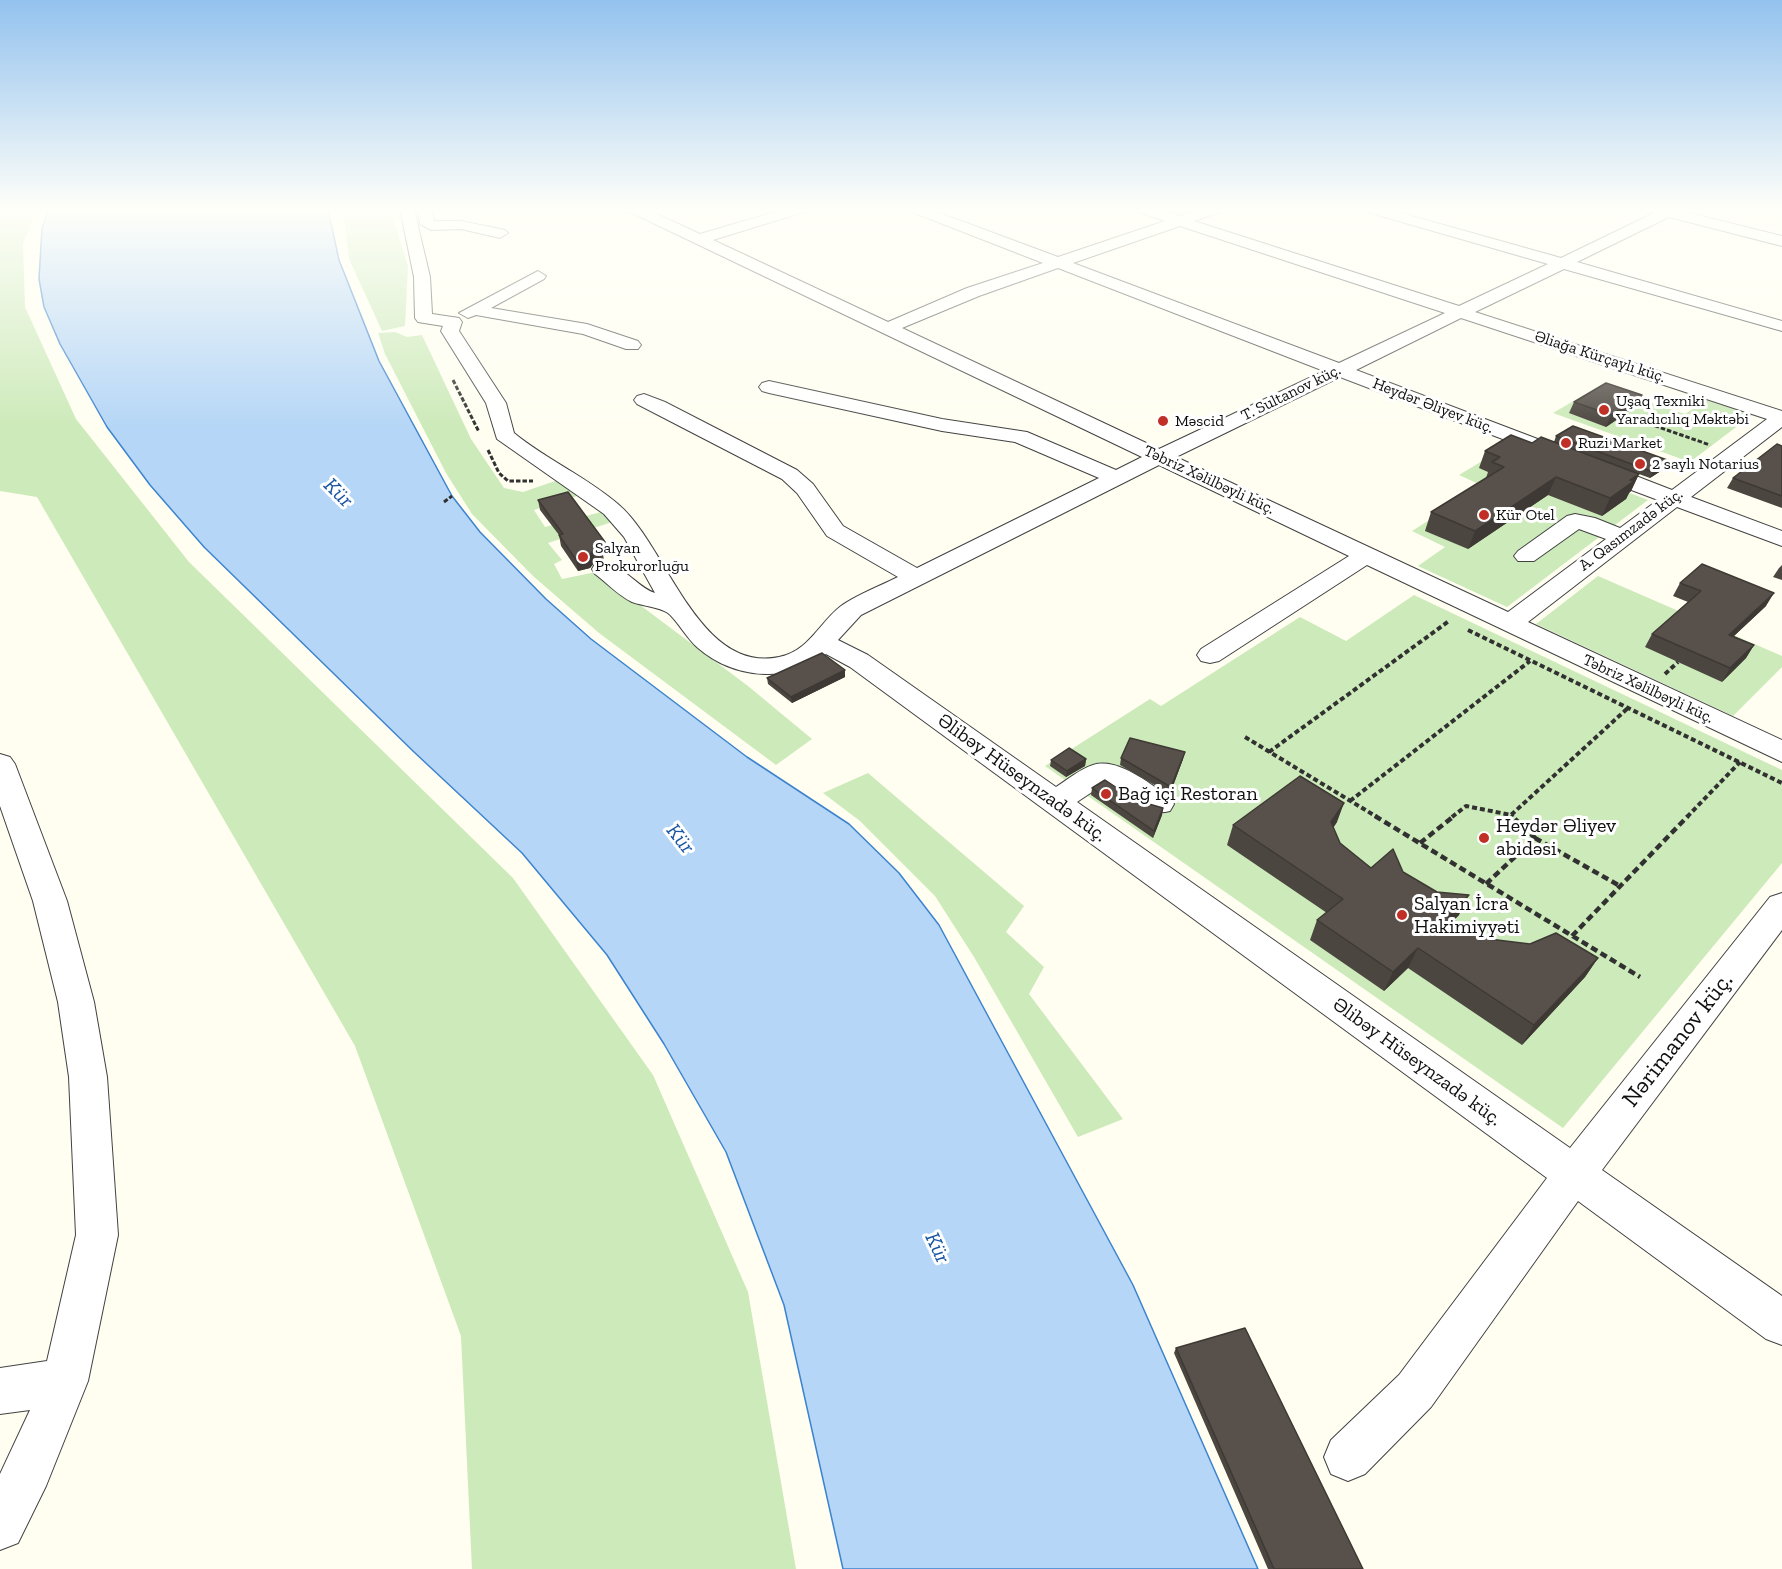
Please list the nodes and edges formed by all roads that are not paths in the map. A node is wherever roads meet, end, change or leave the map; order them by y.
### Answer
1 (422, 282) edge
2 (526, 282) edge
3 (791, 282) edge
4 (1001, 282) edge
5 (1113, 282) edge
6 (1371, 282) edge
7 (1521, 282) edge
8 (1629, 282) edge
9 (475, 310) junction
10 (1460, 311) junction
11 (453, 322) junction
12 (1782, 326) edge
13 (888, 328) junction
14 (632, 345) dead end
15 (1339, 370) junction
16 (769, 387) dead end
17 (644, 400) dead end
18 (1476, 405) dead end
19 (1457, 415) junction
20 (1781, 417) edge
21 (1752, 439) junction
22 (1776, 447) edge
23 (1159, 457) junction
24 (1116, 478) junction
25 (1682, 491) junction
26 (604, 502) junction
27 (580, 509) edge
28 (1782, 518) edge
29 (1622, 537) junction
30 (1782, 539) edge
31 (1367, 555) junction
32 (1526, 556) dead end
33 (604, 569) dead end
34 (917, 578) junction
35 (677, 608) junction
36 (1510, 623) junction
37 (825, 643) junction
38 (1210, 655) dead end
39 (1782, 752) edge
40 (0, 764) edge
41 (1054, 802) junction
42 (1159, 804) edge
43 (1782, 906) edge
44 (1574, 1174) junction
45 (1782, 1323) edge
46 (65, 1381) junction
47 (0, 1391) edge
48 (1348, 1457) dead end
49 (0, 1525) edge

1 - 11 street
2 - 9 street
3 - 13 street, Təbriz Xəlilbəyli küç.
4 - 13 street
5 - 15 street, Heydər Əliyev küç.
6 - 10 street, Əliağa Kürçaylı küç.
7 - 10 street, T. Sultanov küç.
8 - 12 street
9 - 11 street
9 - 14 street
10 - 15 street, T. Sultanov küç.
10 - 20 street, Əliağa Kürçaylı küç.
11 - 26 street
13 - 23 street, Təbriz Xəlilbəyli küç.
15 - 19 street, Heydər Əliyev küç.
15 - 23 street, T. Sultanov küç.
16 - 24 street
17 - 34 street
18 - 19 street
19 - 25 street, Heydər Əliyev küç.
20 - 21 street, A. Qasımzadə küç.
21 - 22 street
21 - 25 street, A. Qasımzadə küç.
23 - 24 street, T. Sultanov küç.
23 - 31 street, Təbriz Xəlilbəyli küç.
24 - 34 street, T. Sultanov küç.
25 - 28 street
25 - 29 street, A. Qasımzadə küç.
25 - 30 street, Heydər Əliyev küç.
26 - 27 street
26 - 35 street
29 - 32 street
29 - 36 street, A. Qasımzadə küç.
31 - 36 street, Təbriz Xəlilbəyli küç.
31 - 38 street
33 - 35 street
34 - 37 street, T. Sultanov küç.
35 - 37 street
36 - 39 street, Təbriz Xəlilbəyli küç.
37 - 41 street, Əlibəy Hüseynzadə küç.
40 - 46 street
41 - 42 street
41 - 44 street, Əlibəy Hüseynzadə küç.
43 - 44 street, Nərimanov küç.
44 - 45 street, Əlibəy Hüseynzadə küç.
44 - 48 street, Nərimanov küç.
46 - 47 street
46 - 49 street

